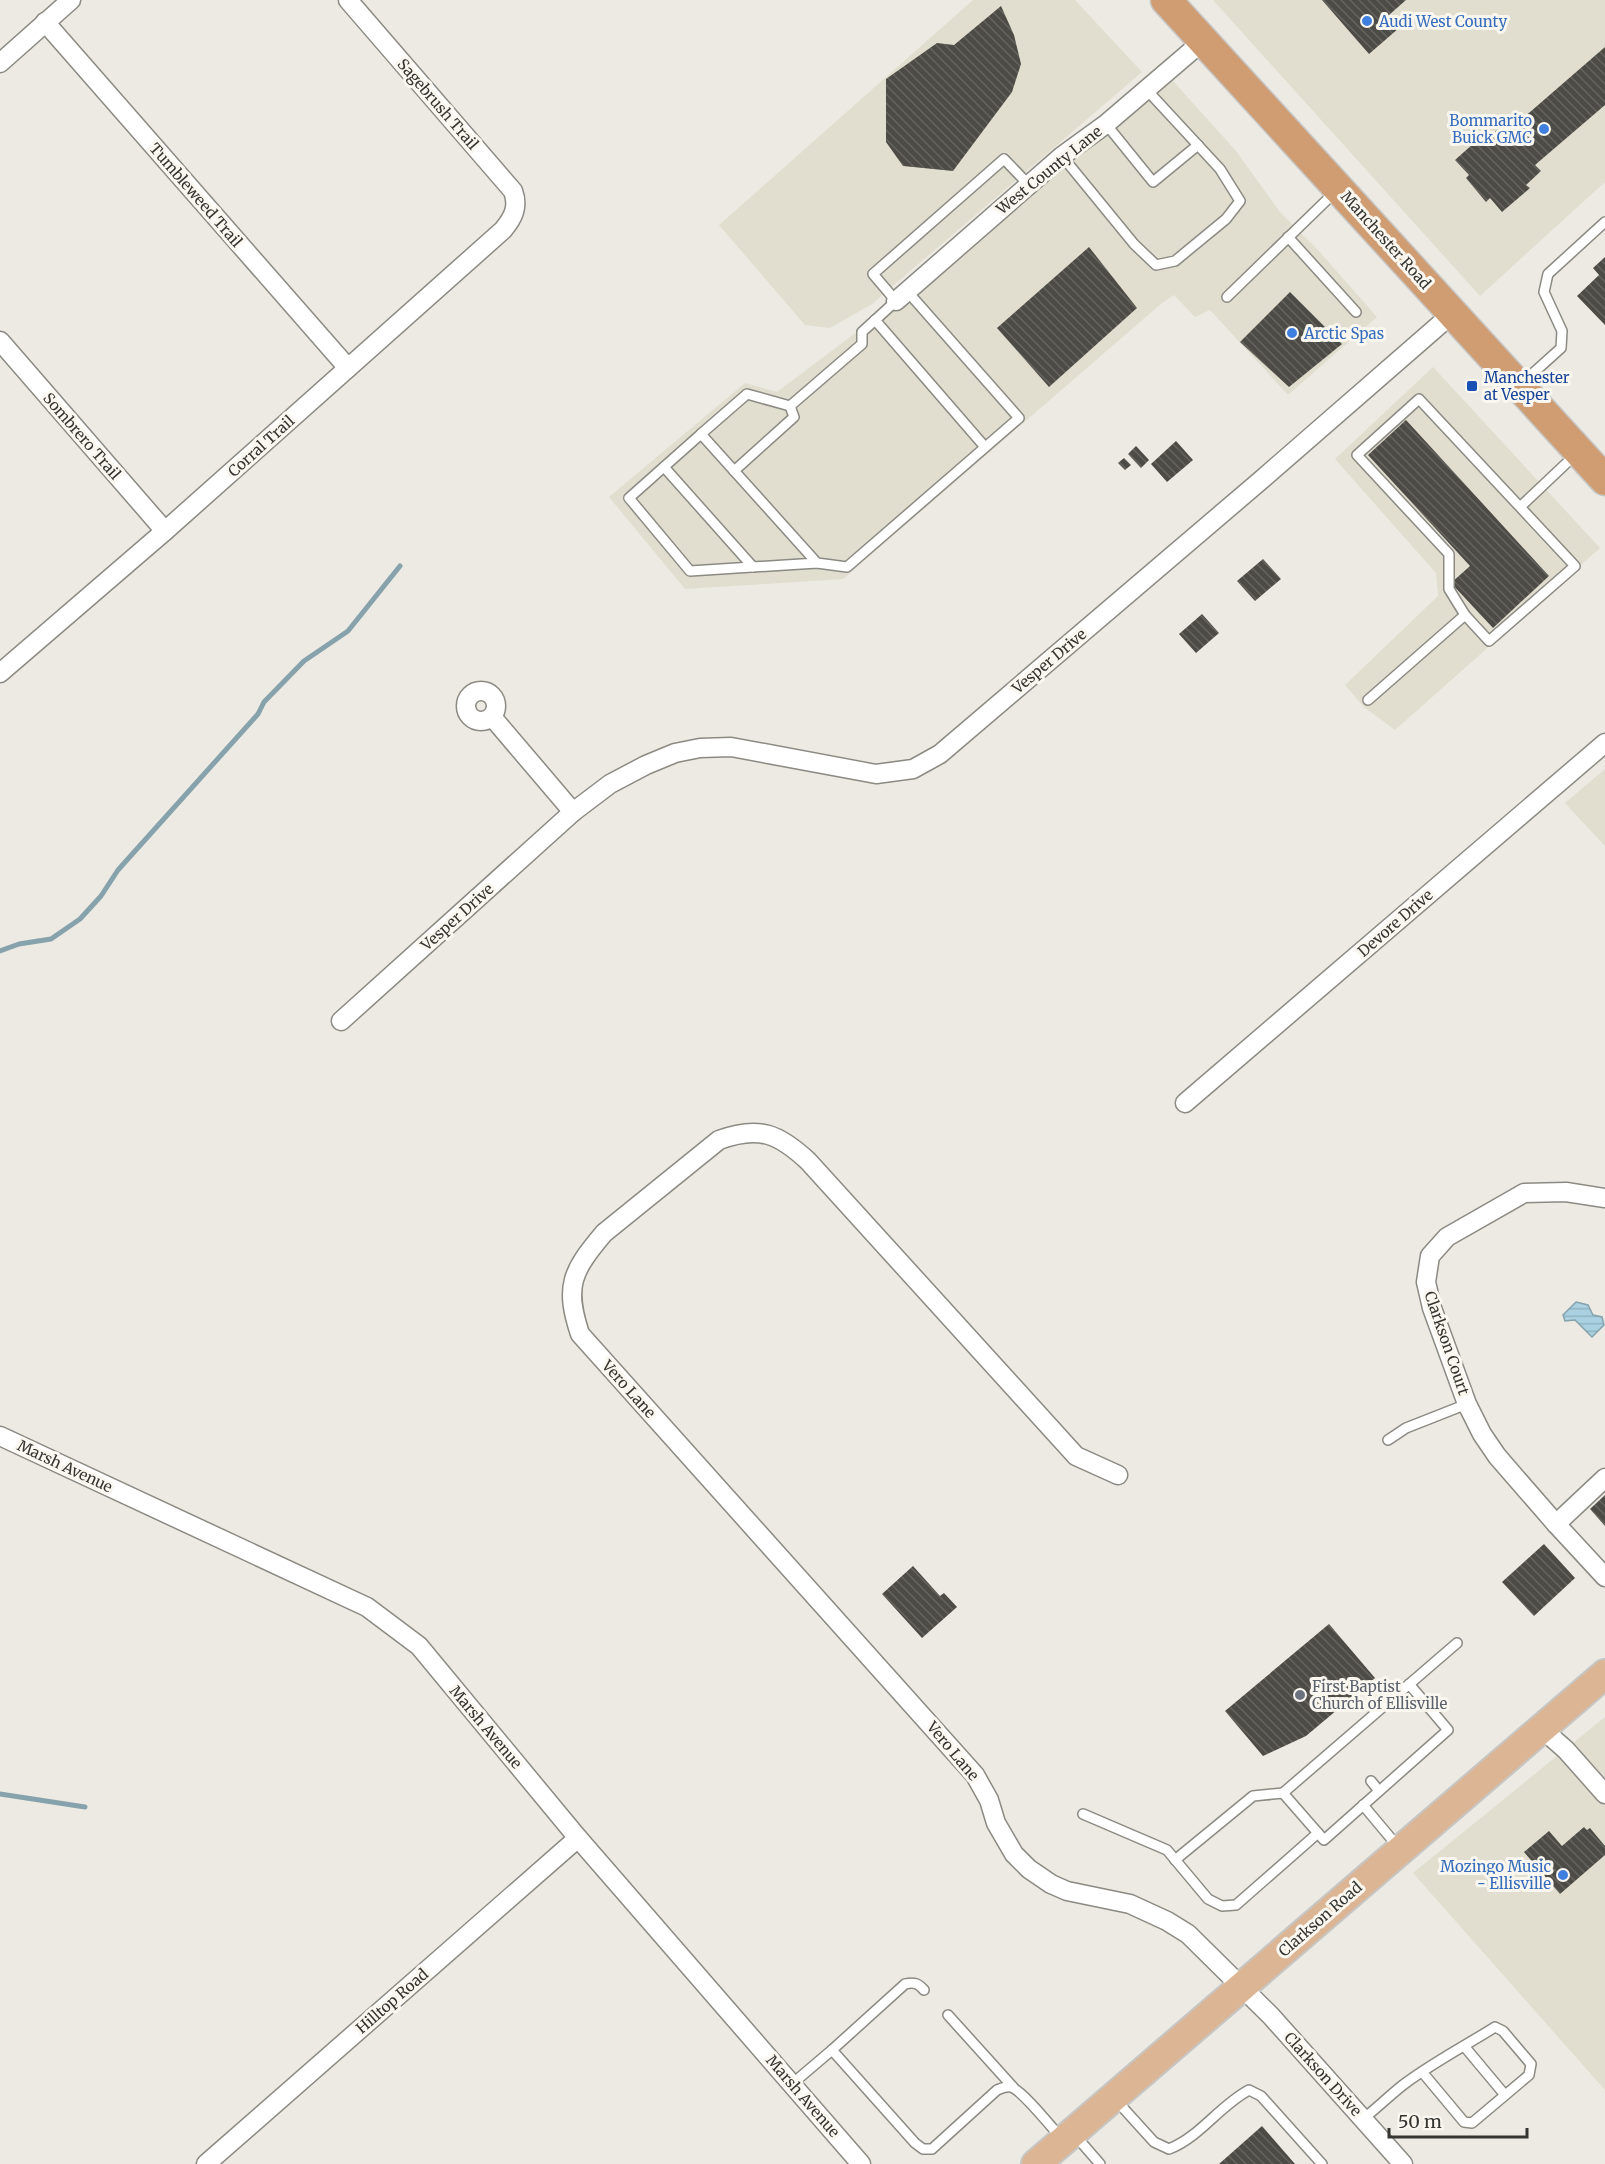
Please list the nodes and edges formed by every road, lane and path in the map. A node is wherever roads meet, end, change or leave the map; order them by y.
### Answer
1 (71, 0) edge
2 (348, 0) edge
3 (1166, 0) edge
4 (45, 22) junction
5 (1203, 41) junction
6 (0, 63) edge
7 (1146, 89) junction
8 (1106, 124) junction
9 (1198, 145) junction
10 (1062, 156) junction
11 (1029, 185) junction
12 (1339, 188) junction
13 (515, 212) joint
14 (1605, 222) edge
15 (1288, 237) junction
16 (902, 296) junction
17 (1227, 297) dead end
18 (1356, 312) dead end
19 (1453, 313) junction
20 (875, 320) junction
21 (0, 341) edge
22 (348, 368) junction
23 (1519, 386) junction
24 (790, 406) junction
25 (701, 434) junction
26 (985, 447) junction
27 (1579, 451) junction
28 (664, 467) junction
29 (734, 471) junction
30 (1605, 480) edge
31 (1520, 507) junction
32 (165, 531) junction
33 (817, 563) junction
34 (753, 567) junction
35 (1465, 615) junction
36 (0, 673) edge
37 (1368, 700) dead end
38 (493, 717) dead end
39 (1605, 743) edge
40 (573, 812) junction
41 (341, 1021) dead end
42 (1185, 1103) dead end
43 (1605, 1198) edge
44 (1467, 1404) junction
45 (0, 1436) edge
46 (1388, 1440) dead end
47 (1118, 1475) dead end
48 (1605, 1478) edge
49 (1556, 1524) junction
50 (1605, 1577) edge
51 (1457, 1643) dead end
52 (1600, 1681) edge
53 (1409, 1684) junction
54 (1541, 1728) junction
55 (1341, 1744) junction
56 (1347, 1752) dead end
57 (1316, 1765) junction
58 (1393, 1765) dead end
59 (1400, 1772) junction
60 (1323, 1773) dead end
61 (1371, 1781) dead end
62 (1379, 1791) junction
63 (1283, 1793) junction
64 (1605, 1794) edge
65 (1357, 1807) junction
66 (1083, 1814) dead end
67 (1318, 1833) junction
68 (578, 1838) junction
69 (1400, 1850) junction
70 (1175, 1860) junction
71 (1242, 1986) junction
72 (924, 1990) dead end
73 (948, 2015) dead end
74 (1464, 2046) junction
75 (832, 2050) junction
76 (1423, 2073) junction
77 (792, 2084) junction
78 (1013, 2087) junction
79 (1505, 2095) junction
80 (1113, 2097) junction
81 (1363, 2119) junction
82 (1068, 2136) junction
83 (1398, 2162) edge
84 (206, 2164) edge
85 (861, 2164) edge
86 (1036, 2164) edge
87 (1100, 2164) edge
88 (1322, 2164) edge

1 - 4 street
2 - 13 street, Sagebrush Trail
3 - 5 highway, Manchester Road
4 - 6 street
4 - 22 street, Tumbleweed Trail
5 - 7 street, West County Lane
5 - 12 highway, Manchester Road
7 - 8 street, West County Lane
7 - 9 lane
8 - 9 lane
8 - 10 street, West County Lane
9 - 10 lane
10 - 11 street, West County Lane
11 - 16 street, West County Lane
11 - 16 lane
12 - 15 lane
12 - 19 highway, Manchester Road
13 - 22 street, Corral Trail
14 - 23 lane
15 - 17 lane
15 - 18 lane
16 - 20 lane
16 - 26 lane
19 - 23 highway, Manchester Road
19 - 40 street, Vesper Drive
20 - 24 lane
20 - 26 lane
21 - 32 street, Sombrero Trail
22 - 32 street, Corral Trail
23 - 27 highway, Manchester Road
24 - 25 lane
24 - 29 lane
25 - 28 lane
25 - 29 lane
26 - 33 lane
27 - 30 highway, Manchester Road
27 - 31 lane
28 - 34 lane
28 - 34 lane
29 - 33 lane
31 - 35 lane
31 - 35 lane
32 - 36 street, Corral Trail
33 - 34 lane
35 - 37 lane
38 - 40 street
39 - 42 street, Devore Drive
40 - 41 street, Vesper Drive
43 - 44 street, Clarkson Court
44 - 46 lane
44 - 49 street, Clarkson Court
45 - 68 street, Marsh Avenue
47 - 71 street, Vero Lane
48 - 49 street
49 - 50 street, Clarkson Court
51 - 53 lane
52 - 54 main road, Clarkson Road
53 - 55 lane
53 - 59 lane
54 - 64 street
54 - 69 main road, Clarkson Road
55 - 56 lane
55 - 57 lane
57 - 60 lane
57 - 63 lane
58 - 59 lane
59 - 62 lane
61 - 62 lane
62 - 65 lane
63 - 67 lane
63 - 70 lane
65 - 67 lane
65 - 69 lane
66 - 70 lane
67 - 70 lane
68 - 77 street, Marsh Avenue
68 - 84 street, Hilltop Road
69 - 71 main road, Clarkson Road
71 - 80 main road, Clarkson Road
71 - 81 street, Clarkson Drive
72 - 75 lane
73 - 78 lane
74 - 76 lane
74 - 79 lane
74 - 79 lane
75 - 77 lane
75 - 78 lane
76 - 79 lane
76 - 81 lane
77 - 85 street, Marsh Avenue
78 - 82 lane
80 - 82 main road, Clarkson Road
80 - 88 lane
81 - 83 street, Clarkson Drive
82 - 86 main road, Clarkson Road
82 - 87 lane

